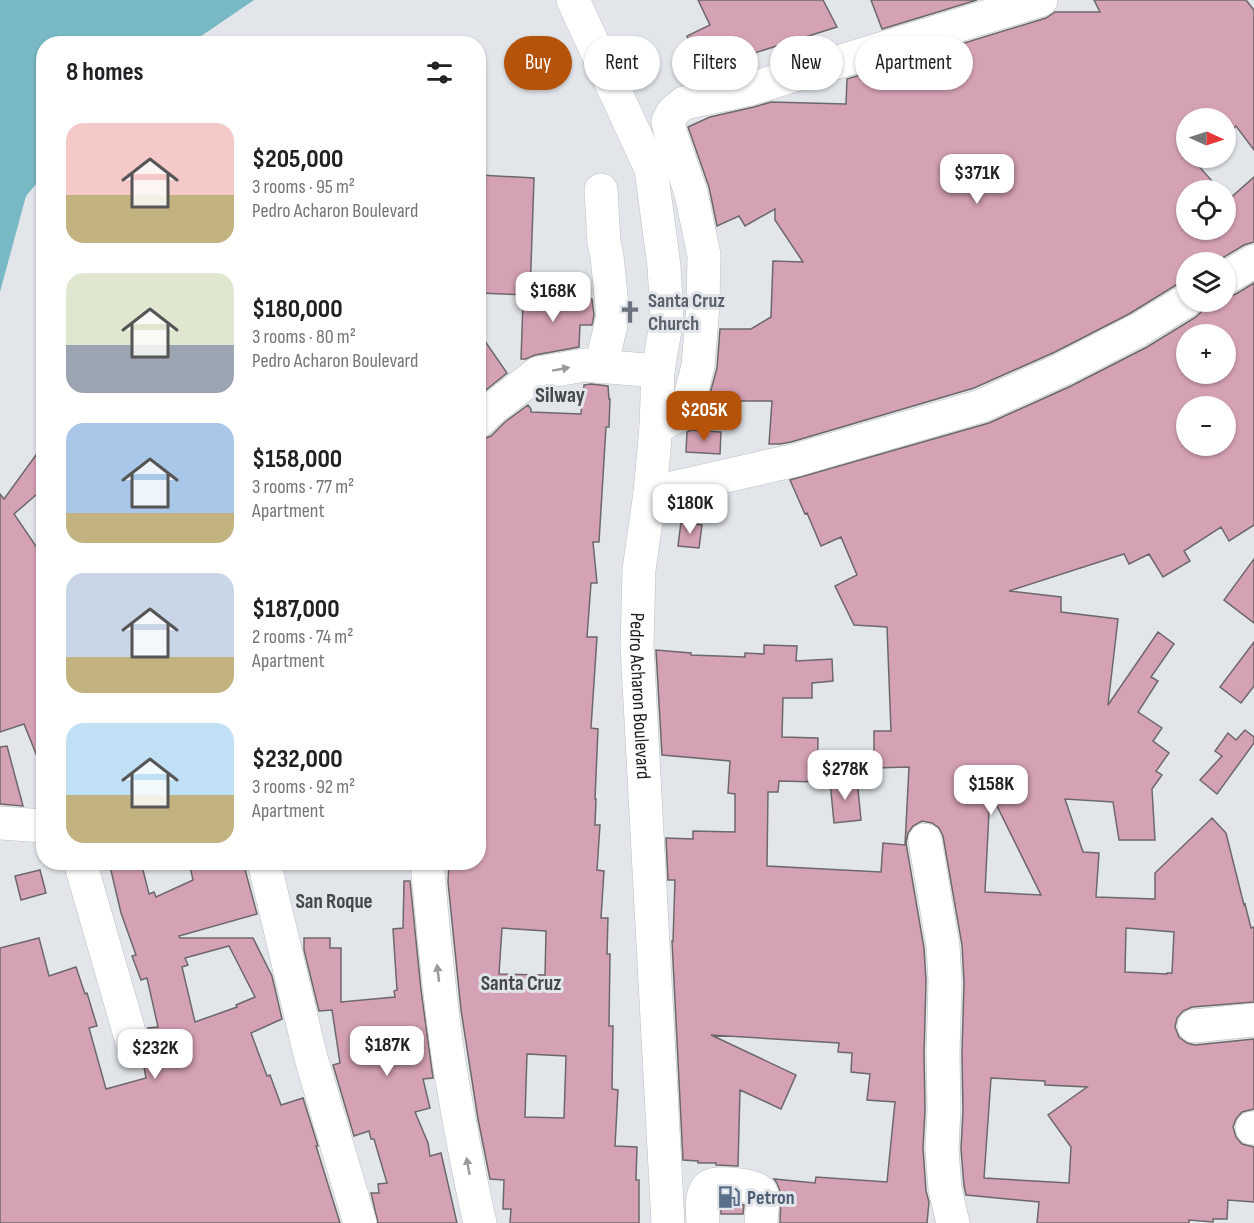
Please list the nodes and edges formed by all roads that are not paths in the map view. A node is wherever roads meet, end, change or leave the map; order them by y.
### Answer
1 (573, 0) edge
2 (1041, 0) edge
3 (601, 190) dead end
4 (1254, 261) edge
5 (1236, 272) edge
6 (1176, 307) edge
7 (601, 367) junction
8 (658, 370) junction
9 (486, 414) edge
10 (656, 427) junction
11 (650, 493) junction
12 (0, 823) edge
13 (36, 825) edge
14 (925, 840) dead end
15 (82, 870) edge
16 (266, 870) edge
17 (428, 870) edge
18 (1254, 1020) edge
19 (1194, 1026) dead end
20 (132, 1042) dead end
21 (360, 1223) edge
22 (480, 1223) edge
23 (668, 1223) edge
24 (703, 1223) edge
25 (761, 1223) edge
26 (953, 1223) edge

1 - 8 street, Pedro Acharon Boulevard
2 - 10 street
3 - 7 street
4 - 5 street
6 - 11 street
7 - 8 street
9 -> 7 street
8 - 10 street, Pedro Acharon Boulevard
10 - 11 street, Pedro Acharon Boulevard
11 - 23 street, Pedro Acharon Boulevard
12 - 13 street
14 - 26 street
15 - 20 street
16 - 21 street
22 -> 17 street
18 - 19 street
24 - 25 street

